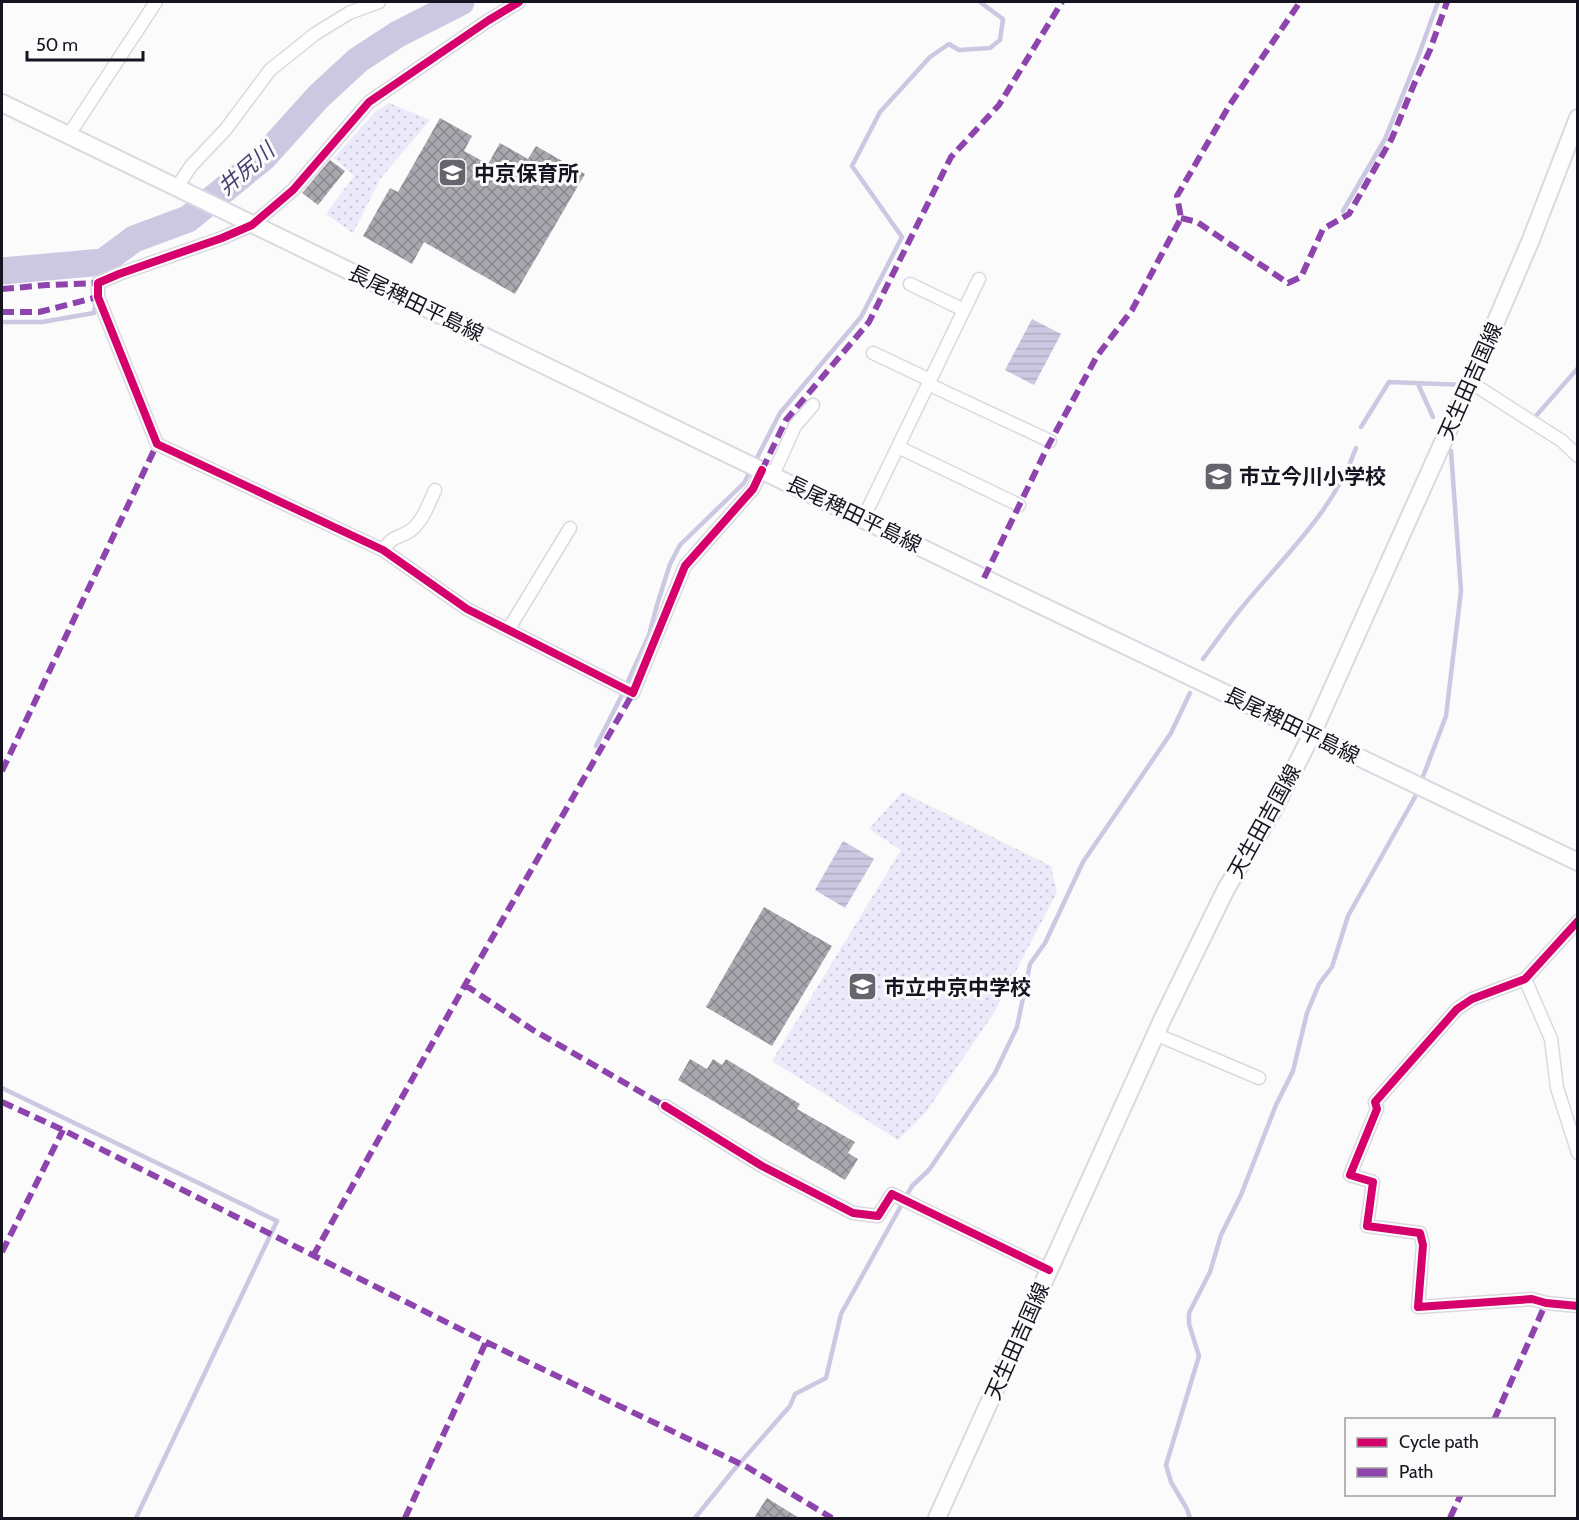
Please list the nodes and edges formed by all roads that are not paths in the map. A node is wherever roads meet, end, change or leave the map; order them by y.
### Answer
1 (156, 2) edge
2 (379, 2) edge
3 (519, 2) edge
4 (2, 103) edge
5 (1578, 118) edge
6 (68, 136) junction
7 (181, 189) junction
8 (247, 222) junction
9 (979, 279) dead end
10 (910, 284) dead end
11 (964, 310) junction
12 (873, 353) dead end
13 (929, 382) junction
14 (1470, 382) junction
15 (813, 405) dead end
16 (1050, 441) dead end
17 (898, 447) junction
18 (1578, 456) edge
19 (768, 472) junction
20 (435, 490) dead end
21 (1019, 506) dead end
22 (863, 519) junction
23 (570, 528) dead end
24 (383, 550) junction
25 (508, 630) junction
26 (1312, 734) junction
27 (1578, 862) edge
28 (1578, 921) edge
29 (1525, 979) junction
30 (1155, 1034) junction
31 (1259, 1078) dead end
32 (665, 1106) dead end
33 (1578, 1153) edge
34 (1049, 1270) junction
35 (1578, 1306) edge
36 (937, 1518) edge

1 - 6 street
2 - 7 street
3 - 8 street
4 - 6 main road, 長尾稗田平島線
5 - 14 main road, 天生田吉国線
6 - 7 main road, 長尾稗田平島線
7 - 8 main road, 長尾稗田平島線
8 - 19 main road, 長尾稗田平島線
8 - 24 street
9 - 11 street
10 - 11 street
11 - 13 street
12 - 13 street
13 - 16 street
13 - 17 street
14 - 18 street
14 - 26 main road, 天生田吉国線
15 - 19 street
17 - 21 street
17 - 22 street
19 - 22 main road, 長尾稗田平島線
19 - 25 street
20 - 24 street
22 - 26 main road, 長尾稗田平島線
23 - 25 street
24 - 25 street
26 - 27 main road, 長尾稗田平島線
26 - 30 main road, 天生田吉国線
28 - 29 street
29 - 33 street
29 - 35 street
30 - 31 street
30 - 34 main road, 天生田吉国線
32 - 34 street
34 - 36 main road, 天生田吉国線

